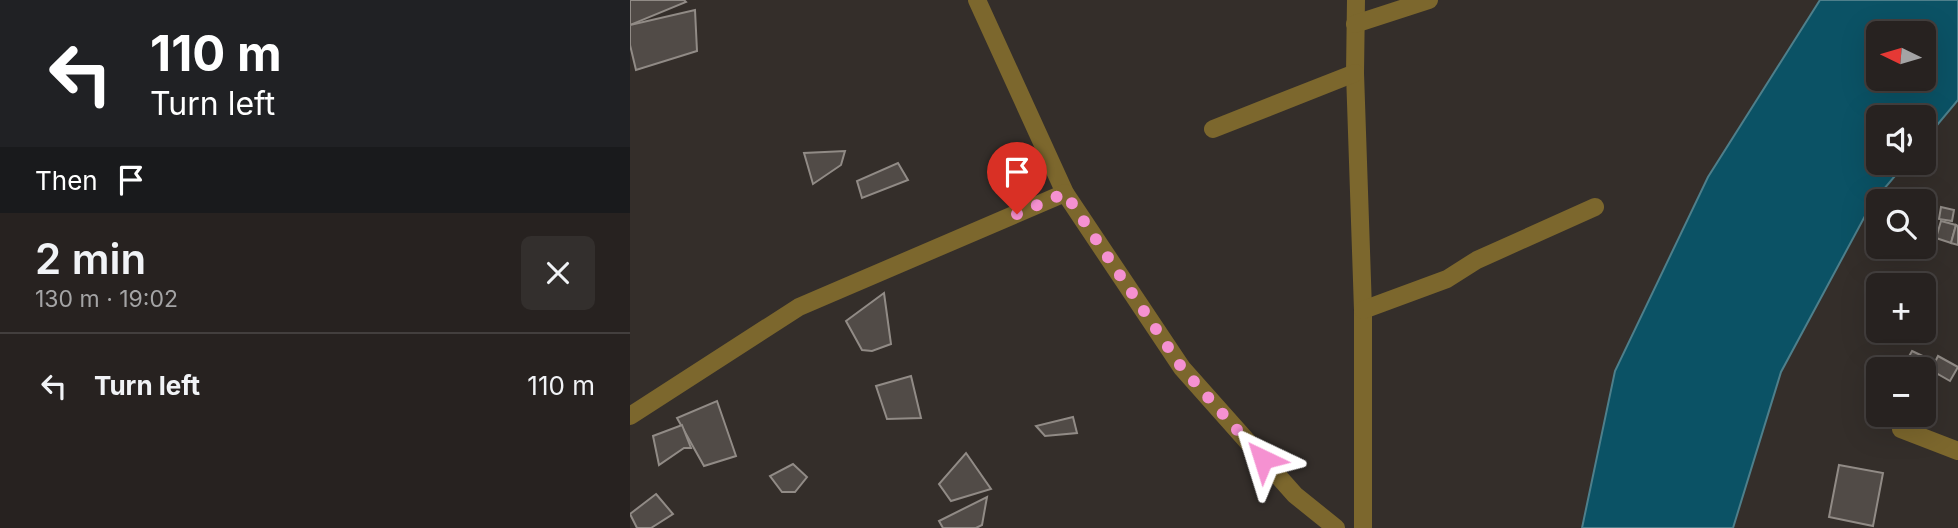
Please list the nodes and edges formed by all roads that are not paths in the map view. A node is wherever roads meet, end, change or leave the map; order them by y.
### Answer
1 (977, 0) edge
2 (1356, 0) edge
3 (1429, 0) edge
4 (1355, 24) junction
5 (1355, 73) junction
6 (1213, 129) dead end
7 (1065, 193) junction
8 (1595, 207) dead end
9 (1363, 310) junction
10 (630, 416) edge
11 (1901, 429) dead end
12 (1958, 451) edge
13 (1336, 528) edge
14 (1363, 528) edge

1 - 7 street
2 - 4 street
3 - 4 street
4 - 5 street
5 - 6 street
5 - 9 street
7 - 10 street
7 - 13 street
8 - 9 street
9 - 14 street
11 - 12 street

